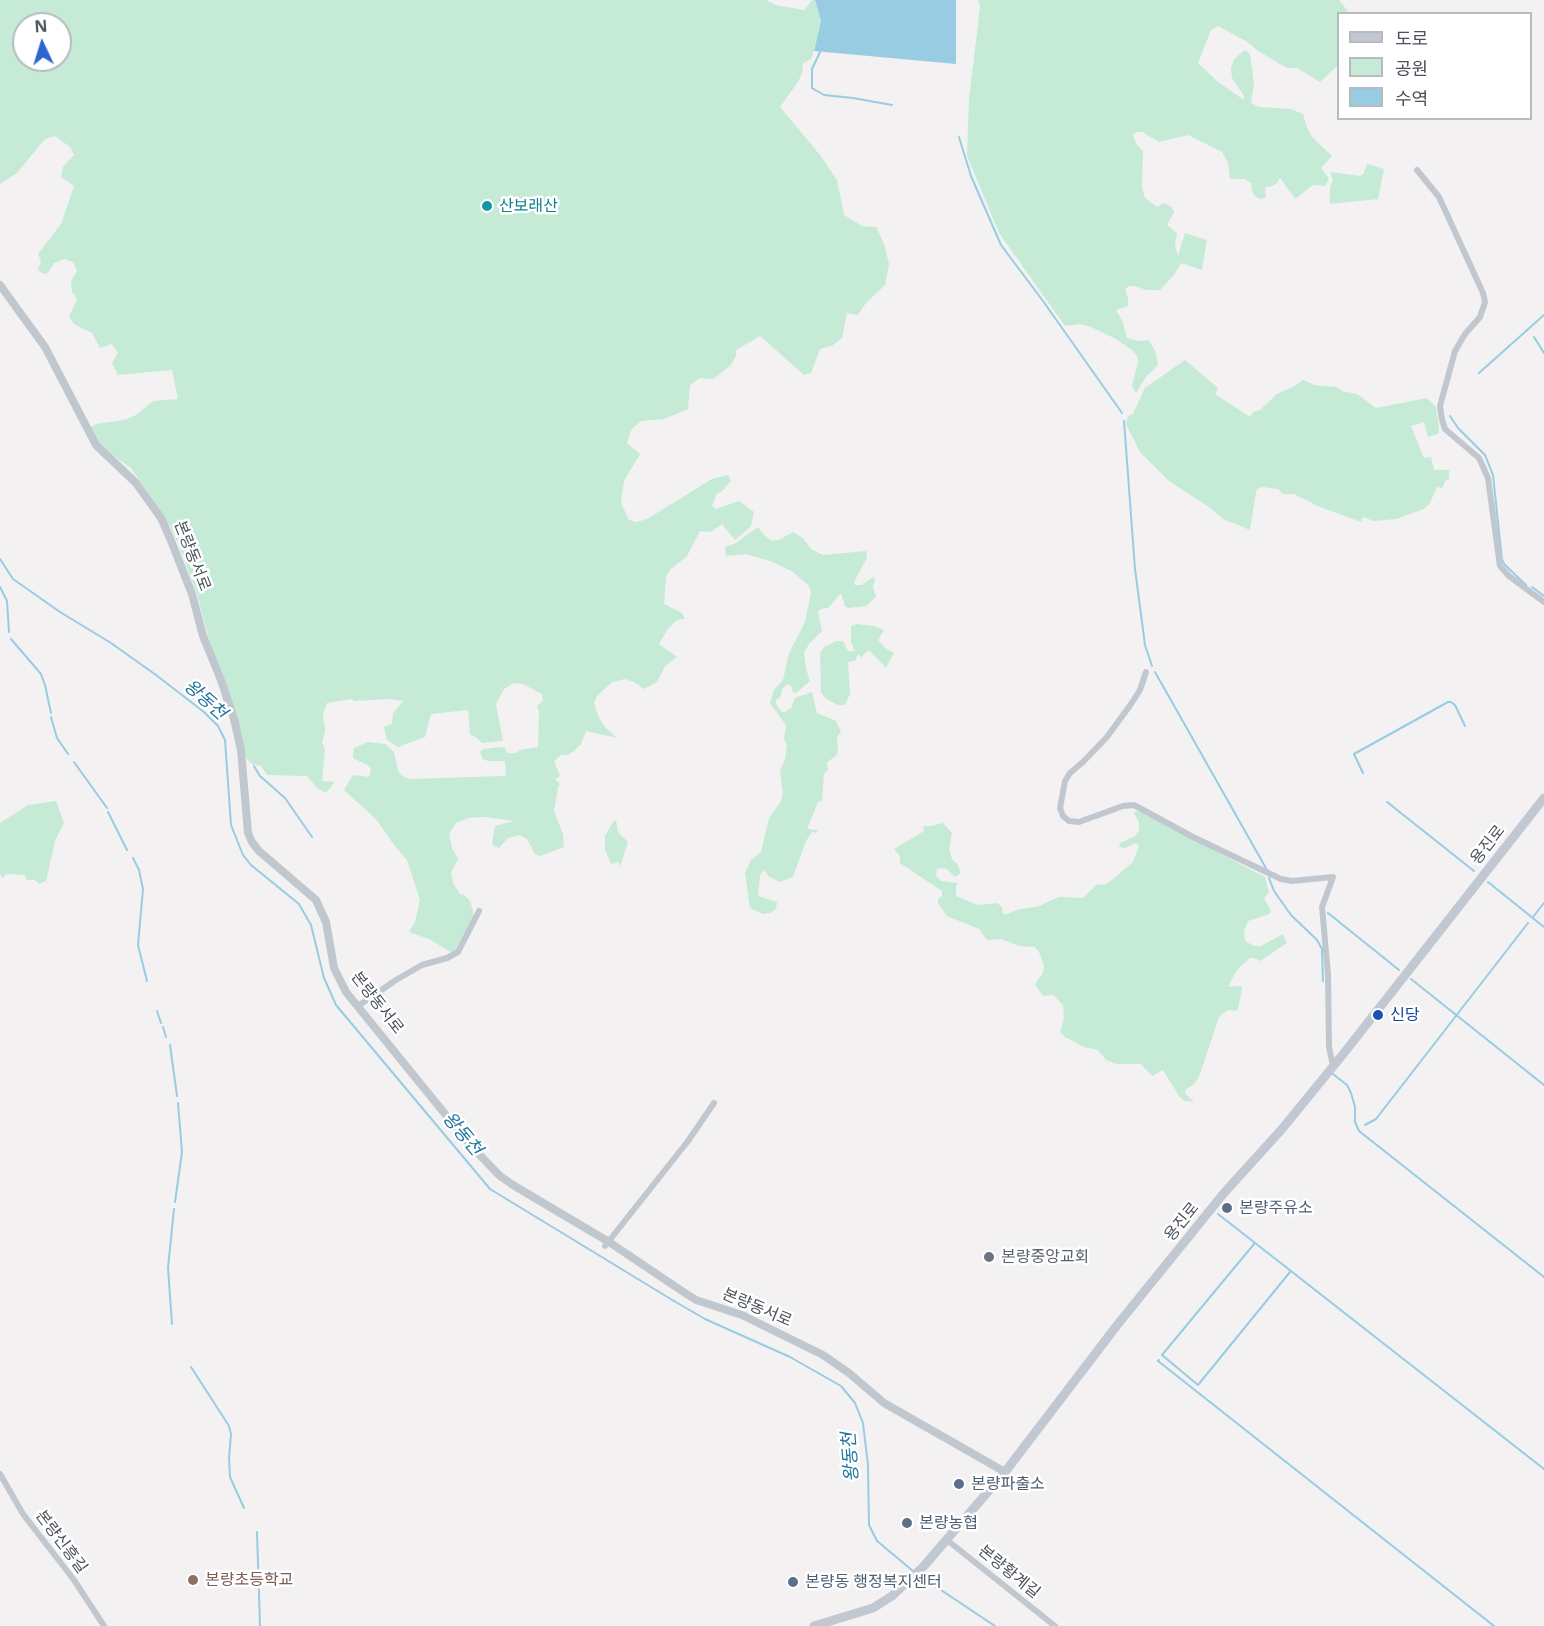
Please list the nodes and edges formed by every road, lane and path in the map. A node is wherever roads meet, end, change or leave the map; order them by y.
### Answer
1 (1417, 170) dead end
2 (0, 285) edge
3 (1544, 602) edge
4 (1146, 672) dead end
5 (1544, 798) edge
6 (479, 911) dead end
7 (358, 1006) junction
8 (1334, 1066) junction
9 (714, 1103) dead end
10 (607, 1244) junction
11 (1005, 1472) junction
12 (0, 1474) edge
13 (947, 1540) junction
14 (104, 1626) edge
15 (814, 1626) edge
16 (1054, 1626) edge

1 - 3 street
2 - 7 street, 본량동서로
4 - 8 street
5 - 8 main road, 용진로
6 - 7 street
7 - 10 street, 본량동서로
8 - 11 main road, 용진로
9 - 10 street
10 - 11 street, 본량동서로
11 - 13 main road, 용진로
12 - 14 street, 본량신흥길
13 - 15 main road, 용진로
13 - 16 street, 본량황계길

